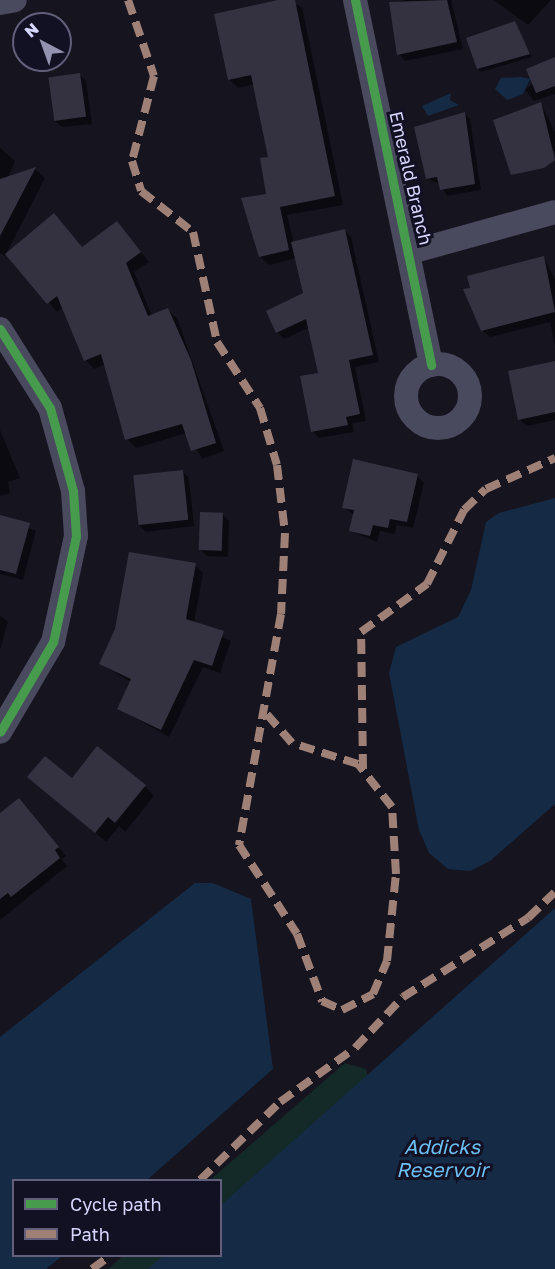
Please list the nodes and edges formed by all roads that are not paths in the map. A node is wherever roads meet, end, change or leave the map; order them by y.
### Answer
1 (15, 0) edge
2 (355, 0) edge
3 (0, 3) edge
4 (555, 212) edge
5 (411, 252) junction
6 (0, 329) edge
7 (431, 365) dead end
8 (0, 732) edge

1 - 3 street
2 - 5 street, Emerald Branch
4 - 5 street
5 - 7 street, Emerald Branch
6 - 8 street

